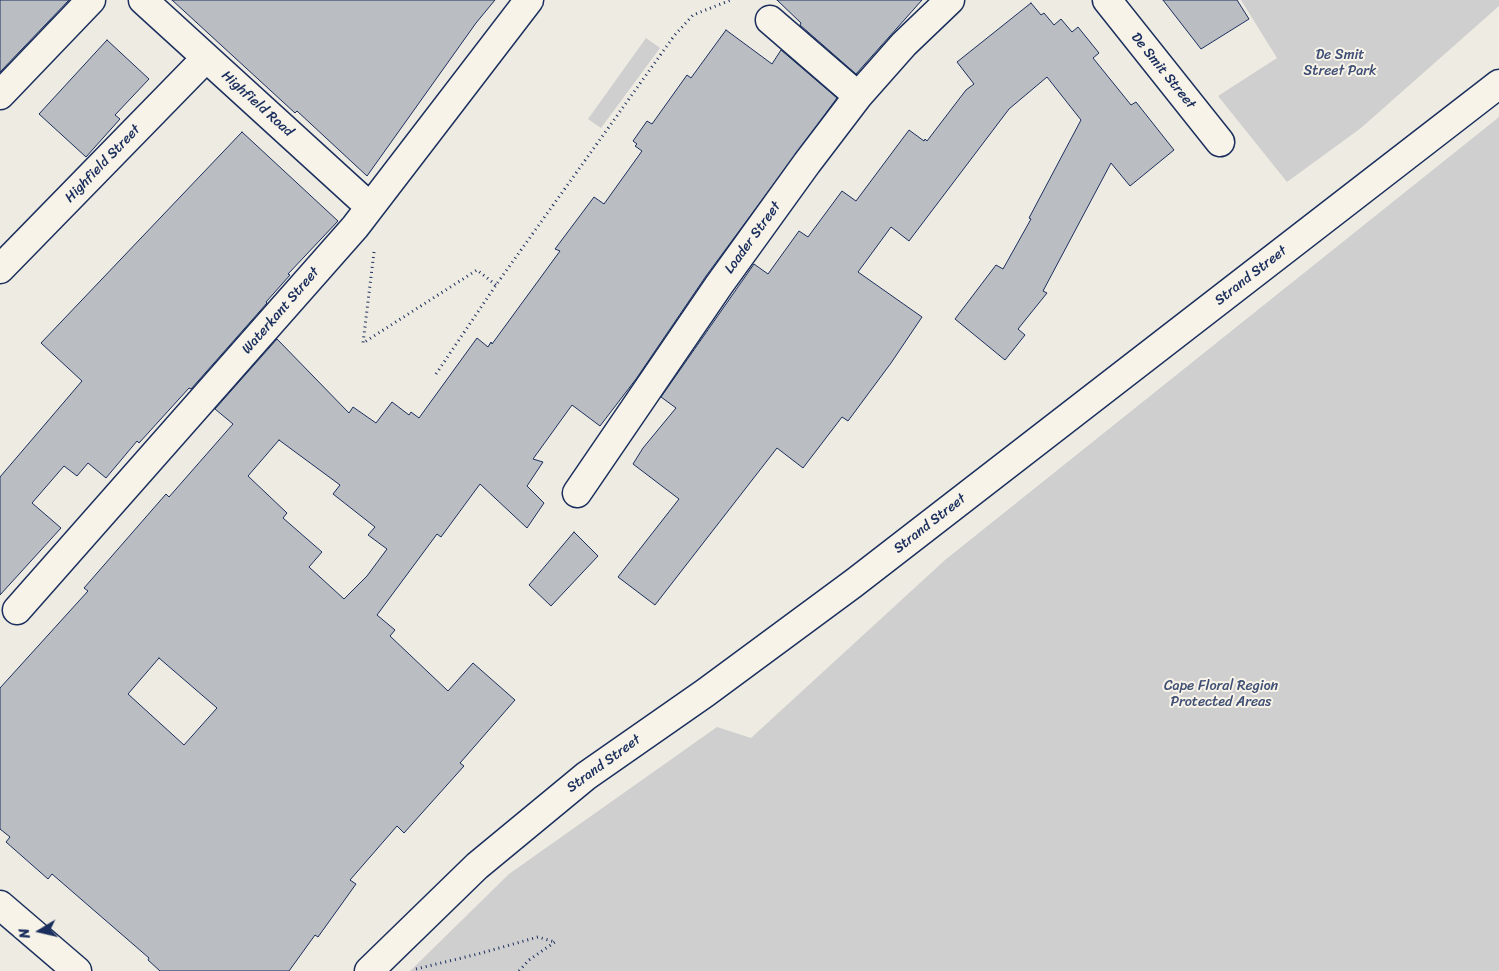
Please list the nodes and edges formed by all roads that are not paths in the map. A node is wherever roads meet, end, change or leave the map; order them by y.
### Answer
1 (91, 0) edge
2 (143, 0) edge
3 (529, 0) edge
4 (950, 0) edge
5 (1107, 0) edge
6 (770, 20) dead end
7 (206, 58) junction
8 (1499, 84) edge
9 (0, 94) edge
10 (858, 96) junction
11 (1220, 142) dead end
12 (370, 207) junction
13 (0, 269) edge
14 (577, 493) dead end
15 (17, 610) dead end
16 (0, 905) edge
17 (77, 971) edge
18 (369, 971) edge

1 - 9 street
2 - 7 street, Highfield Road
3 - 12 street, Waterkant Street
4 - 10 street, Loader Street
5 - 11 street, De Smit Street
6 - 10 street
7 - 12 street, Highfield Road
7 - 13 street, Highfield Street
8 - 18 street, Strand Street
10 - 14 street, Loader Street
12 - 15 street, Waterkant Street
16 - 17 street

